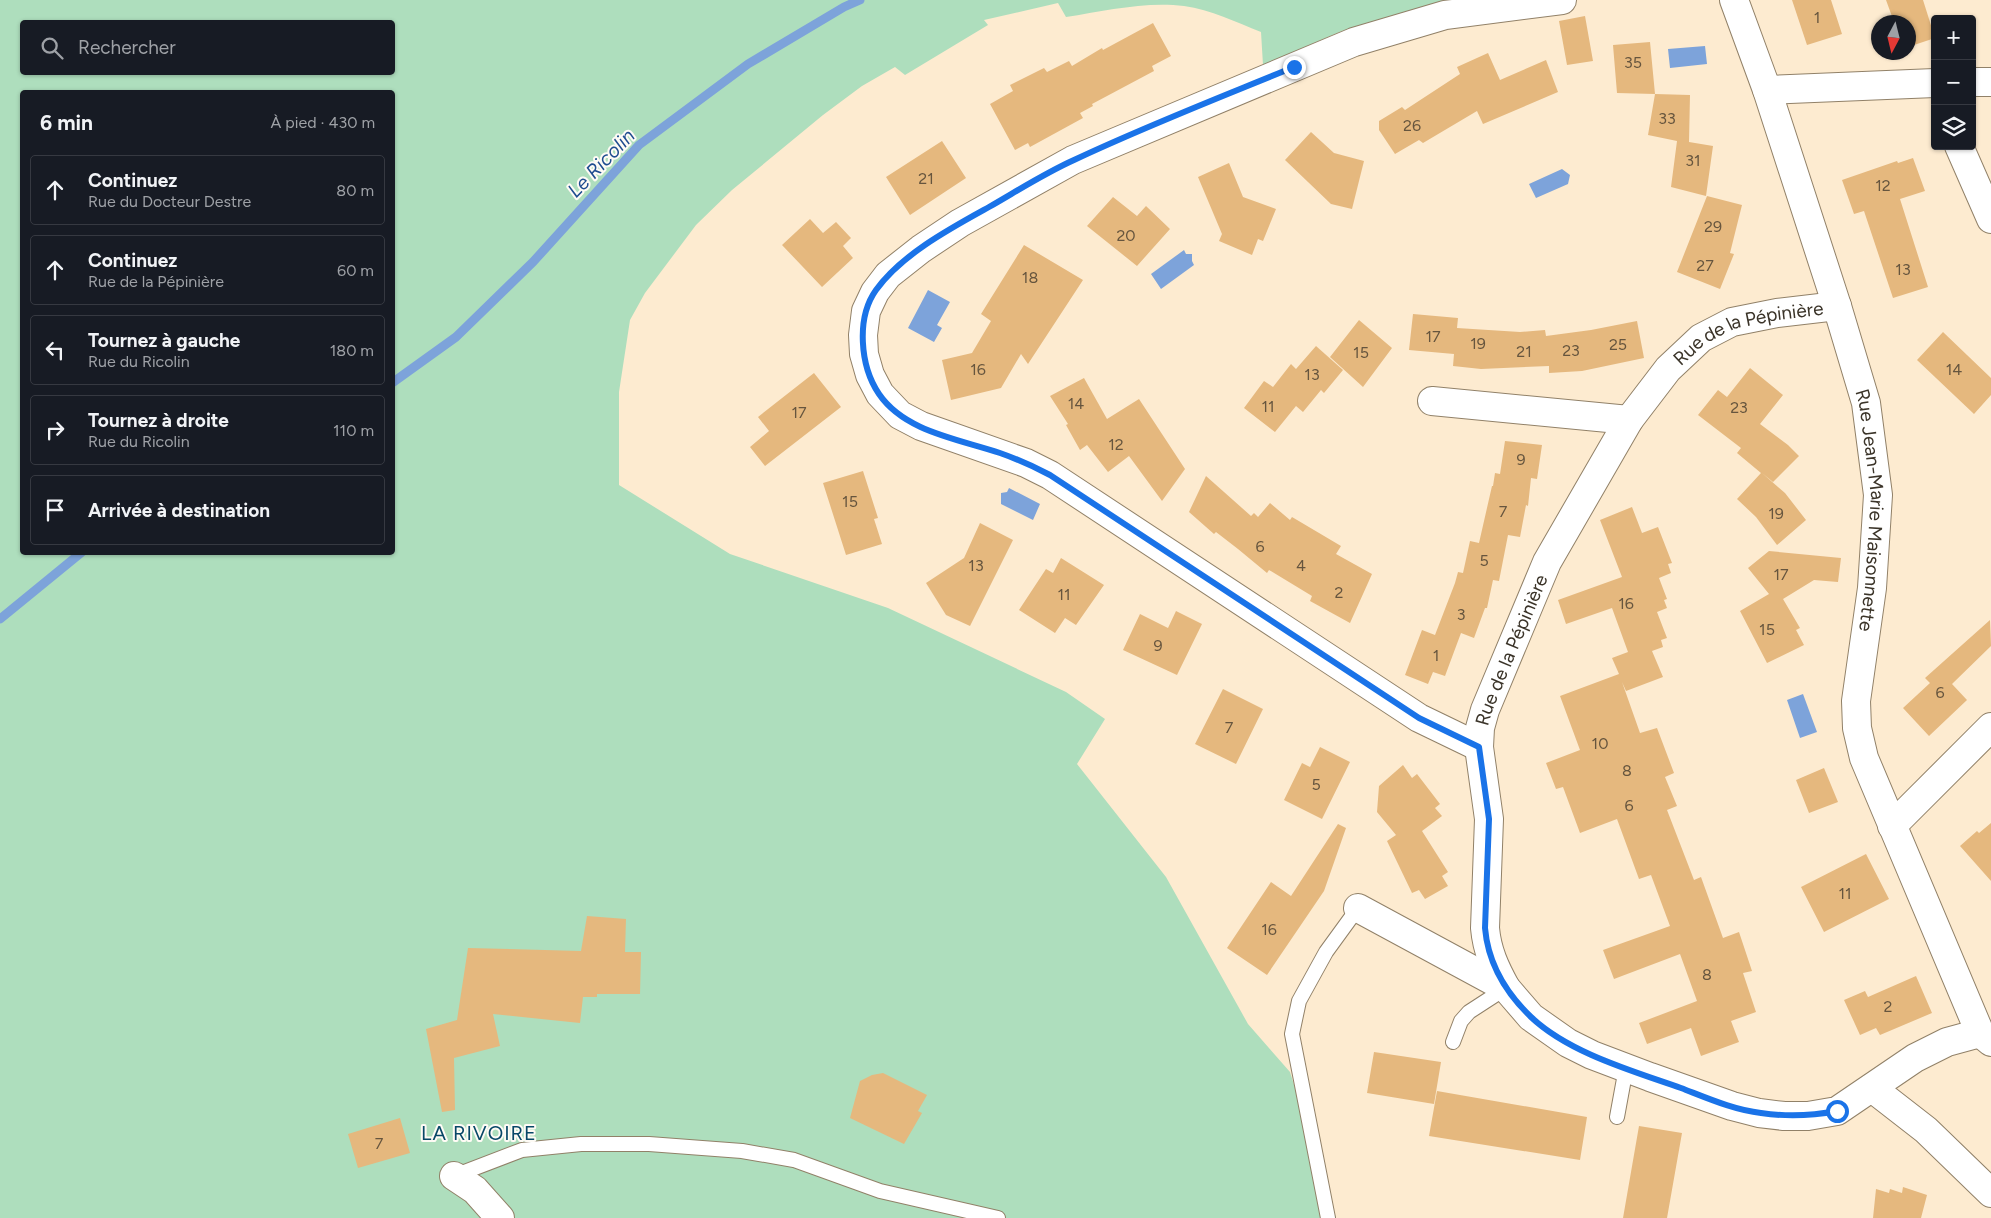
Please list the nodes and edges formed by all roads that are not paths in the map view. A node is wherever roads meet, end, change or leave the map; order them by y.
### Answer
1 (1562, 0) edge
2 (1734, 0) edge
3 (1976, 82) edge
4 (1991, 82) edge
5 (1931, 86) edge
6 (1767, 90) junction
7 (1961, 150) edge
8 (1991, 219) edge
9 (1837, 306) junction
10 (1432, 401) dead end
11 (1629, 420) junction
12 (1991, 727) edge
13 (1479, 747) junction
14 (1892, 826) junction
15 (1358, 908) joint
16 (1506, 988) junction
17 (1986, 1037) edge
18 (1453, 1042) dead end
19 (1626, 1068) junction
20 (1872, 1088) junction
21 (1617, 1117) dead end
22 (454, 1176) joint
23 (1991, 1193) edge
24 (500, 1218) edge
25 (998, 1218) edge
26 (1328, 1218) edge

1 - 13 street
2 - 6 street, Rue Jean-Marie Maisonnette
3 - 4 street
5 - 6 street
6 - 9 street, Rue Jean-Marie Maisonnette
7 - 8 street
9 - 11 street, Rue de la Pépinière
9 - 14 street, Rue Jean-Marie Maisonnette
10 - 11 street
11 - 13 street, Rue de la Pépinière
12 - 14 street
13 - 16 street, Rue de la Pépinière
14 - 17 street, Rue Jean-Marie Maisonnette
15 - 16 street
15 - 26 lane
16 - 18 lane
16 - 19 street
17 - 20 street
19 - 20 street
19 - 21 lane
20 - 23 street
22 - 24 street
22 - 25 lane

